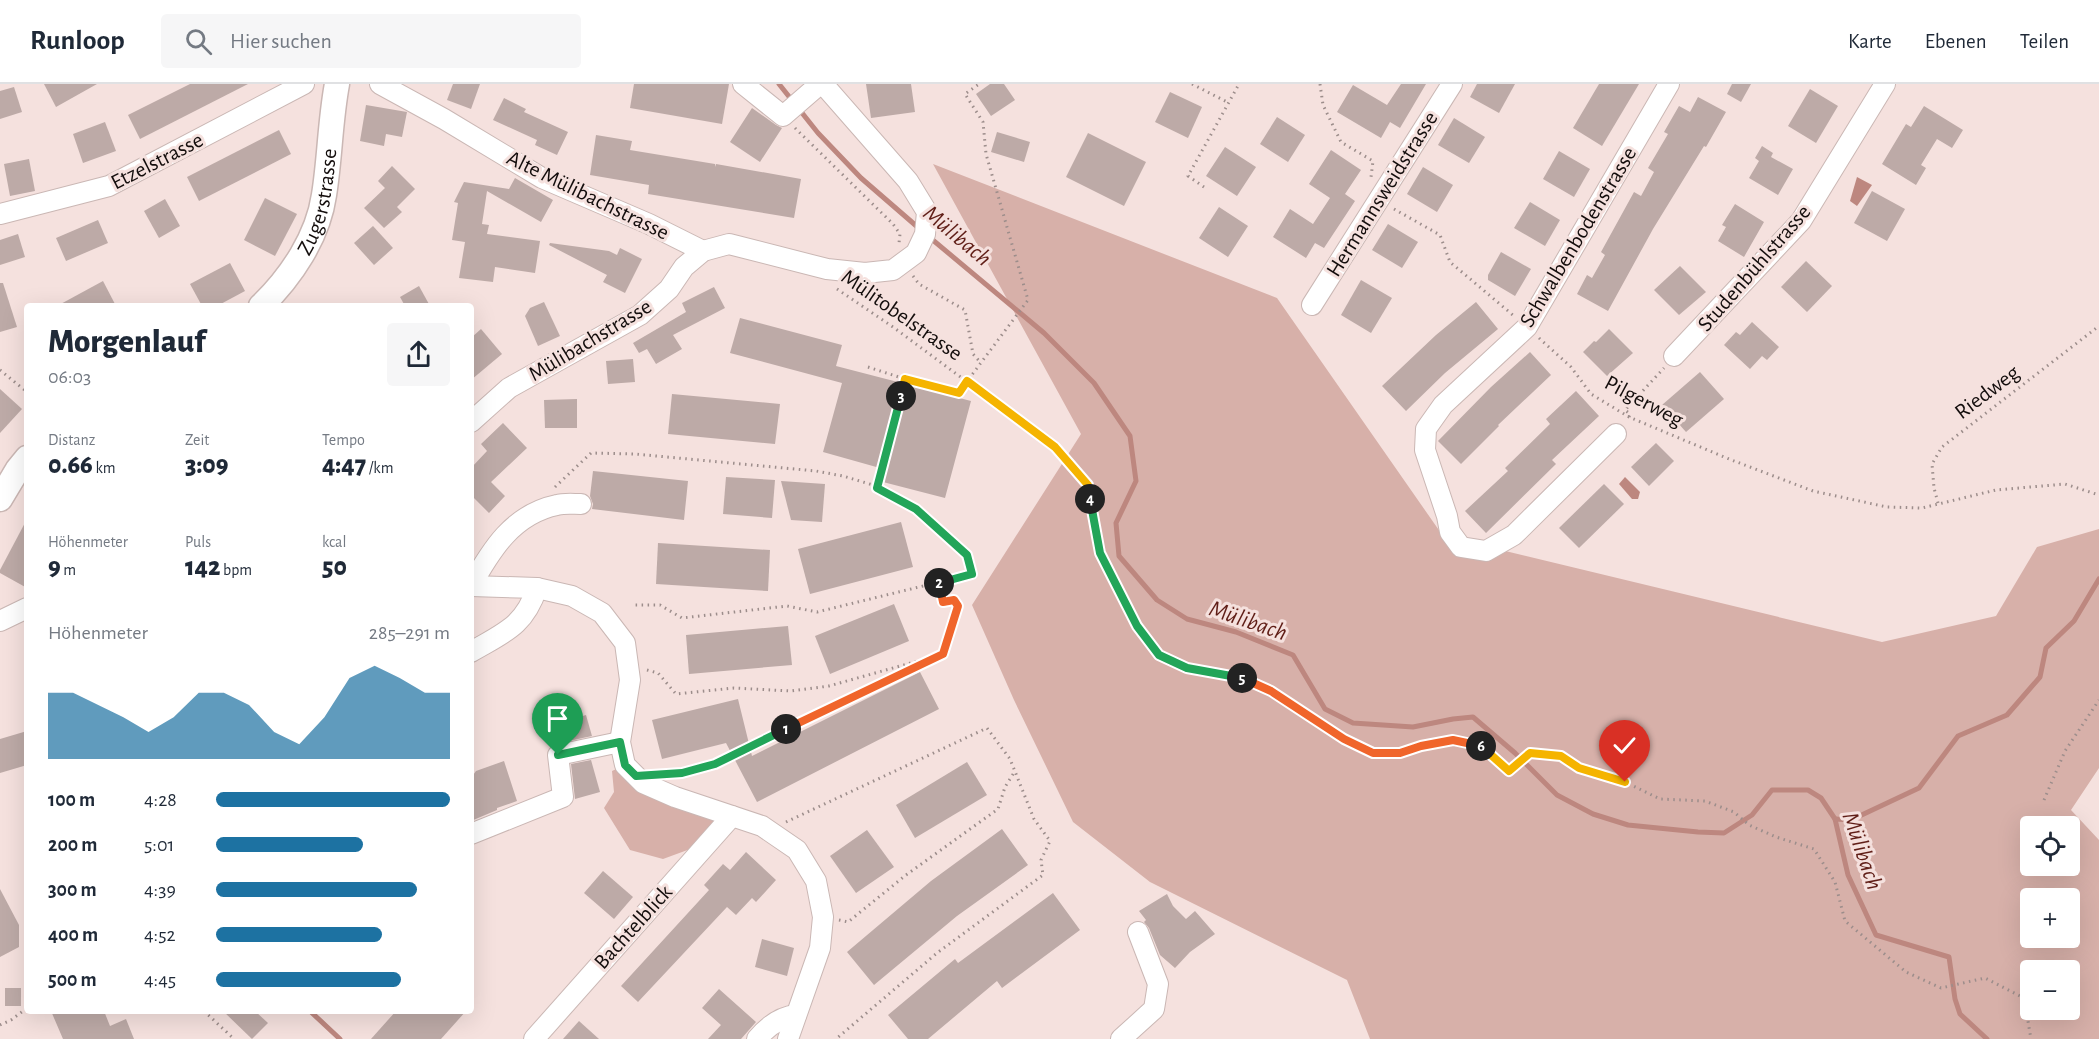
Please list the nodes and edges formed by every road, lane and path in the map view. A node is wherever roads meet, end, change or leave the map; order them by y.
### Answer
1 (304, 84) edge
2 (338, 84) edge
3 (380, 84) edge
4 (743, 84) edge
5 (822, 84) edge
6 (979, 84) edge
7 (1192, 84) edge
8 (1239, 84) edge
9 (1320, 84) edge
10 (1452, 84) edge
11 (1669, 84) edge
12 (1885, 84) edge
13 (1229, 103) junction
14 (783, 116) junction
15 (1204, 188) dead end
16 (1378, 201) junction
17 (0, 214) edge
18 (703, 251) junction
19 (901, 262) junction
20 (827, 269) junction
21 (264, 303) edge
22 (1312, 305) dead end
23 (2099, 326) edge
24 (1527, 327) junction
25 (1674, 356) joint
26 (981, 363) junction
27 (868, 367) dead end
28 (0, 370) edge
29 (905, 379) junction
30 (967, 381) junction
31 (24, 390) edge
32 (1629, 417) junction
33 (474, 419) edge
34 (1616, 434) dead end
35 (24, 462) edge
36 (877, 488) junction
37 (550, 491) dead end
38 (2099, 495) edge
39 (0, 500) edge
40 (1938, 503) junction
41 (581, 504) dead end
42 (474, 581) edge
43 (939, 582) junction
44 (474, 586) edge
45 (537, 588) junction
46 (635, 605) dead end
47 (24, 609) edge
48 (0, 621) edge
49 (474, 650) edge
50 (943, 654) junction
51 (628, 663) junction
52 (2099, 700) edge
53 (620, 742) junction
54 (1015, 771) junction
55 (671, 774) dead end
56 (2044, 800) dead end
57 (732, 816) junction
58 (768, 830) junction
59 (474, 833) edge
60 (823, 917) junction
61 (1138, 932) dead end
62 (24, 1010) edge
63 (207, 1014) edge
64 (796, 1015) junction
65 (0, 1025) edge
66 (234, 1039) edge
67 (534, 1039) edge
68 (757, 1039) edge
69 (788, 1039) edge
70 (836, 1039) edge
71 (1121, 1039) edge
72 (2031, 1039) edge

1 - 17 street, Etzelstrasse
2 - 21 main road, Zugerstrasse
3 - 18 street, Alte Mülibachstrasse
4 - 14 street
5 - 14 street
5 - 19 street
6 - 26 path
7 - 13 path
8 - 13 path
9 - 16 path
10 - 16 street, Hermannsweidstrasse
11 - 24 street, Schwalbenbodenstrasse
12 - 25 street, Studenbühlstrasse
13 - 15 path
14 - 19 path
16 - 22 street, Hermannsweidstrasse
16 - 24 path, Pilgerweg
18 - 20 street
18 - 33 street, Mülibachstrasse
19 - 20 street
19 - 26 path
20 - 30 path, Mülitobelstrasse
23 - 40 path, Riedweg
24 - 32 path, Pilgerweg
24 - 34 street, Schwalbenbodenstrasse
25 - 32 path
26 - 30 path
27 - 29 path
28 - 31 path
29 - 30 path
29 - 36 path
30 - 72 path, Mülitobelstrasse
32 - 40 path, Pilgerweg
35 - 39 main road
36 - 37 path
36 - 43 path
38 - 40 path, Pilgerweg
41 - 42 street
43 - 46 path
43 - 50 path
44 - 45 street
45 - 49 street
45 - 51 street
47 - 48 street
50 - 51 path
50 - 55 path
51 - 53 street
52 - 56 path
53 - 57 street
53 - 59 street
54 - 58 path
54 - 60 path
54 - 70 path
57 - 58 street
57 - 67 street, Bachtelblick
58 - 60 street
60 - 64 street
61 - 71 street
62 - 65 path
63 - 66 path
64 - 68 street
64 - 69 street

